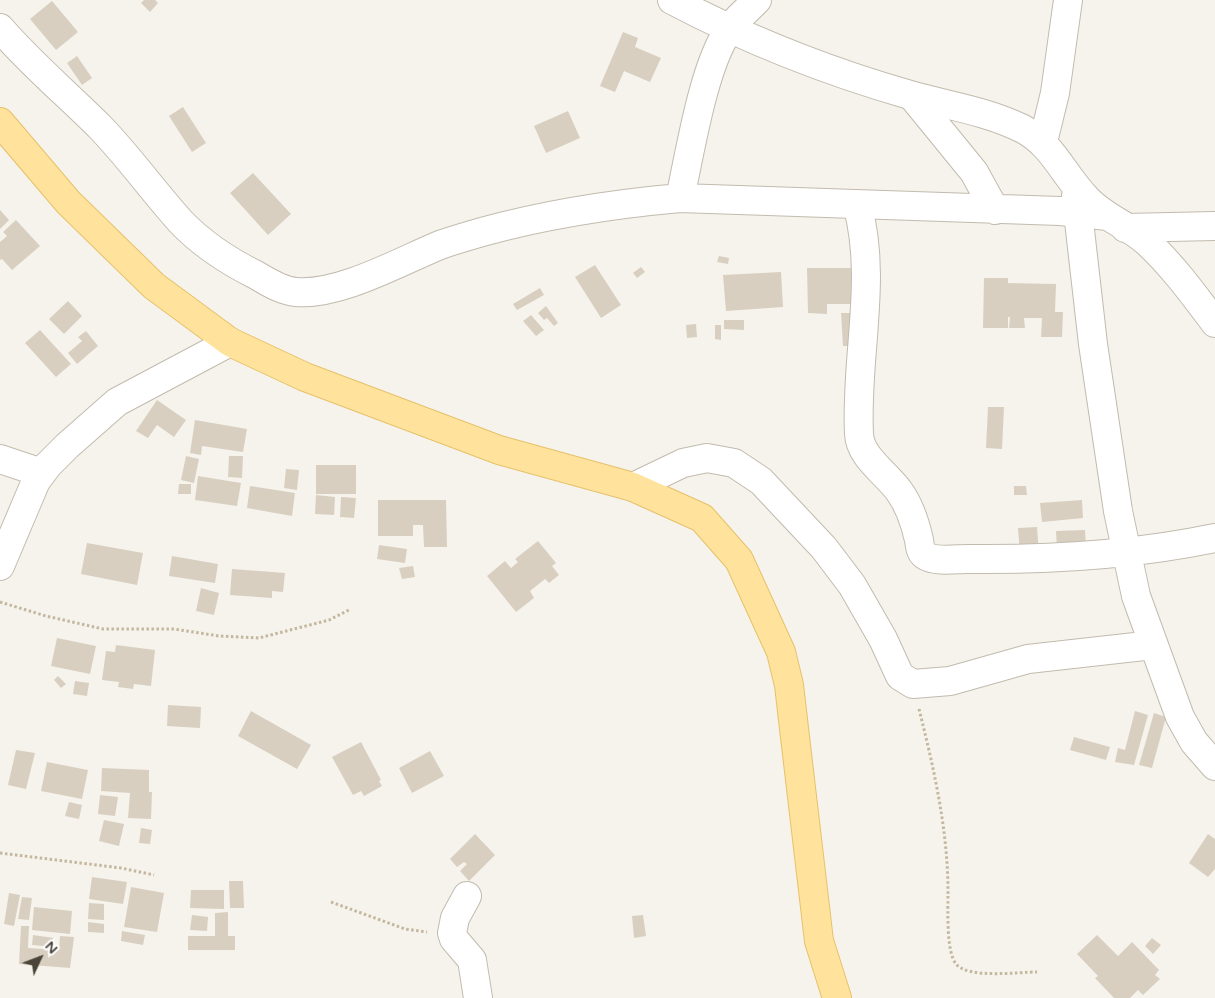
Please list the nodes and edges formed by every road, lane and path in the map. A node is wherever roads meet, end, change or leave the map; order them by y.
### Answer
1 (672, 0) edge
2 (757, 0) edge
3 (1068, 0) edge
4 (0, 28) edge
5 (729, 29) junction
6 (912, 96) junction
7 (0, 122) edge
8 (1042, 142) junction
9 (1074, 183) junction
10 (680, 198) junction
11 (857, 204) junction
12 (995, 210) junction
13 (1078, 212) junction
14 (1116, 222) junction
15 (1215, 226) edge
16 (1215, 323) edge
17 (230, 342) junction
18 (0, 459) edge
19 (42, 474) junction
20 (633, 487) junction
21 (1215, 538) edge
22 (1126, 551) junction
23 (0, 566) edge
24 (0, 602) edge
25 (349, 610) dead end
26 (1153, 645) junction
27 (913, 684) junction
28 (1215, 766) edge
29 (0, 853) edge
30 (154, 875) dead end
31 (467, 896) dead end
32 (331, 902) dead end
33 (452, 932) junction
34 (1037, 972) dead end
35 (478, 998) edge
36 (837, 998) edge

1 - 5 street
2 - 5 street
3 - 8 street
4 - 10 street
5 - 6 street
5 - 10 street
6 - 8 street
6 - 12 street
7 - 17 main road
8 - 9 street
9 - 13 street
9 - 14 street
10 - 11 street
11 - 12 street
11 - 22 street
12 - 13 street
13 - 14 street
13 - 22 street
14 - 15 street
14 - 16 street
17 - 19 street
17 - 20 main road
18 - 19 street
19 - 23 street
20 - 27 street
20 - 36 main road
21 - 22 street
22 - 26 street
24 - 25 path
26 - 27 street
26 - 28 street
27 - 34 path
29 - 30 path
31 - 33 street
32 - 33 path
33 - 35 street

